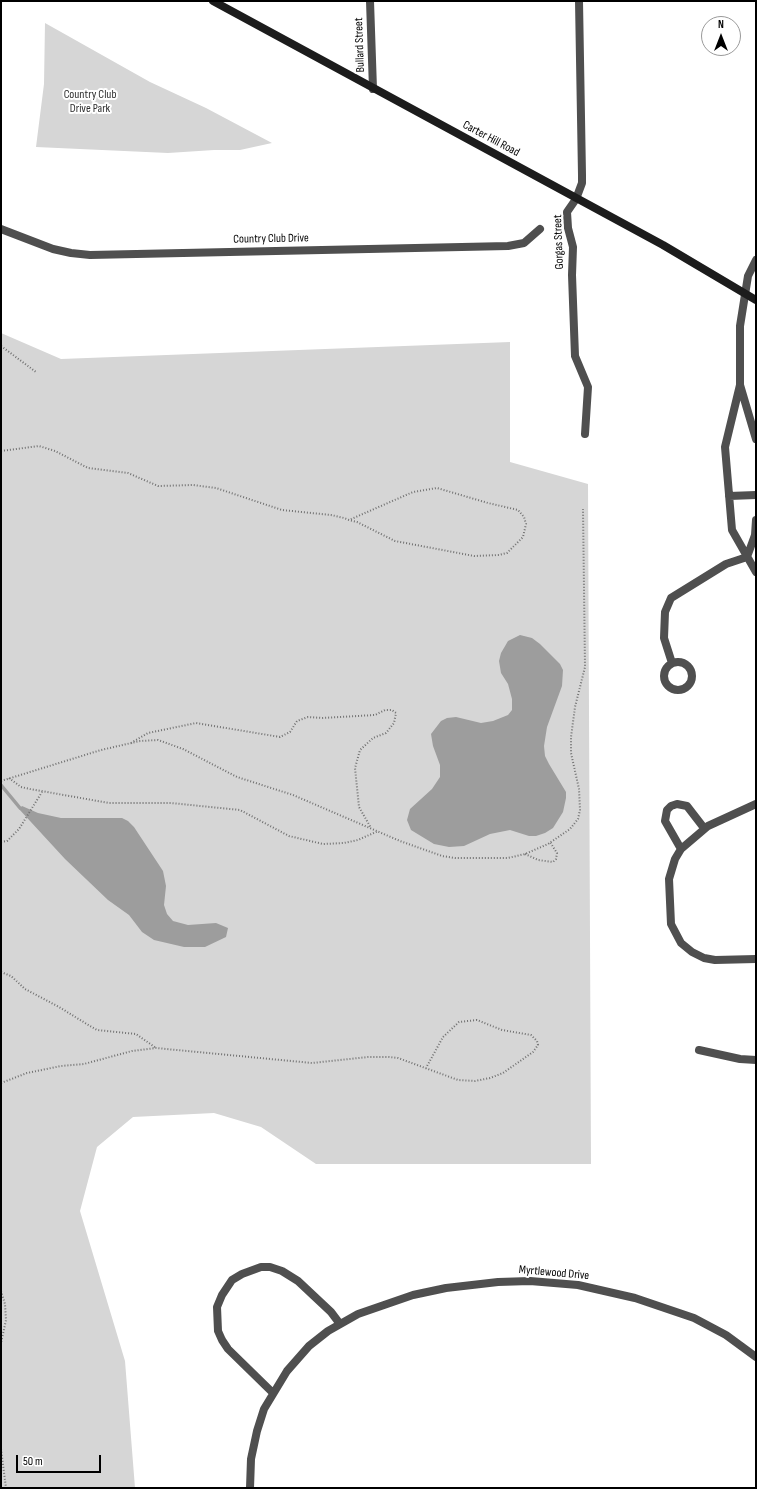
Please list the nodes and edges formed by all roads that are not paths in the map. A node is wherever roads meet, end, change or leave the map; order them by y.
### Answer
1 (212, 1) edge
2 (370, 1) edge
3 (579, 1) edge
4 (374, 89) junction
5 (576, 199) junction
6 (1, 229) edge
7 (540, 229) dead end
8 (756, 260) edge
9 (745, 293) junction
10 (756, 300) edge
11 (740, 385) junction
12 (585, 434) dead end
13 (756, 439) edge
14 (756, 495) edge
15 (729, 496) junction
16 (756, 520) edge
17 (747, 557) junction
18 (756, 572) edge
19 (672, 663) dead end
20 (756, 804) edge
21 (704, 828) junction
22 (681, 849) junction
23 (756, 959) edge
24 (699, 1050) dead end
25 (756, 1060) edge
26 (340, 1324) junction
27 (756, 1357) edge
28 (273, 1393) junction
29 (250, 1488) edge

1 - 4 main road, Carter Hill Road
2 - 4 street, Bullard Street
3 - 5 street, Gorgas Street
4 - 5 main road, Carter Hill Road
5 - 9 main road, Carter Hill Road
5 - 12 street, Gorgas Street
6 - 7 street, Country Club Drive
8 - 9 street
9 - 10 main road, Carter Hill Road
9 - 11 street
11 - 13 street
11 - 15 street
14 - 15 street
15 - 17 street
16 - 17 street
17 - 18 street
17 - 19 street
20 - 21 street
21 - 22 street
21 - 22 street
22 - 23 street
24 - 25 street
26 - 27 street, Myrtlewood Drive
26 - 28 street, Myrtlewood Drive
26 - 28 street
28 - 29 street, Myrtlewood Drive

